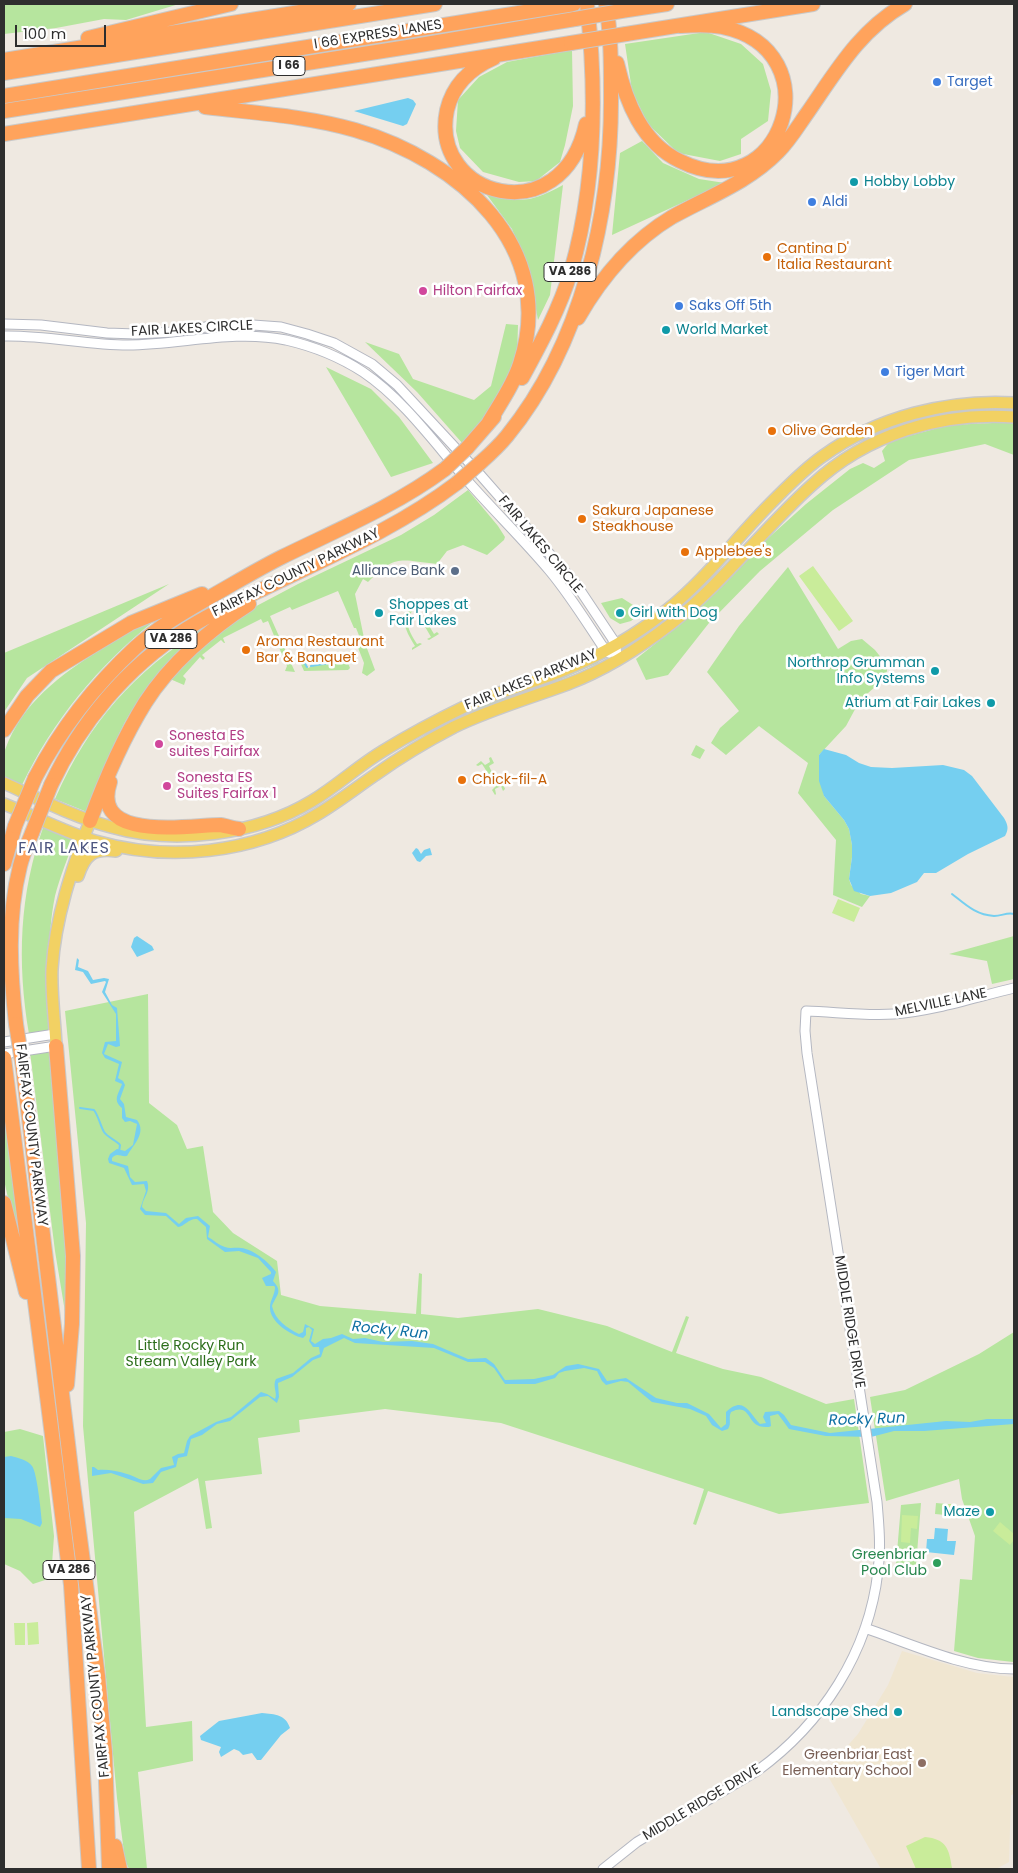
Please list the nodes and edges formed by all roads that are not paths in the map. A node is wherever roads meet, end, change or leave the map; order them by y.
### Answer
1 (209, 4) edge
2 (230, 4) edge
3 (349, 4) edge
4 (435, 4) edge
5 (573, 4) edge
6 (586, 4) edge
7 (606, 4) edge
8 (667, 4) edge
9 (813, 4) edge
10 (905, 4) edge
11 (175, 17) junction
12 (680, 26) junction
13 (613, 43) dead end
14 (527, 49) junction
15 (4, 54) edge
16 (4, 60) edge
17 (592, 69) junction
18 (4, 73) edge
19 (4, 96) edge
20 (189, 105) junction
21 (4, 111) edge
22 (4, 134) edge
23 (4, 324) edge
24 (4, 336) edge
25 (564, 343) junction
26 (1014, 403) edge
27 (1014, 417) edge
28 (488, 424) junction
29 (340, 551) junction
30 (252, 573) junction
31 (616, 644) junction
32 (605, 650) junction
33 (617, 660) junction
34 (4, 730) edge
35 (121, 746) junction
36 (4, 783) edge
37 (4, 804) edge
38 (90, 821) junction
39 (239, 829) junction
40 (84, 837) junction
41 (186, 852) junction
42 (4, 864) edge
43 (57, 933) junction
44 (1014, 988) edge
45 (806, 1011) joint
46 (56, 1040) junction
47 (4, 1042) edge
48 (4, 1054) edge
49 (4, 1064) edge
50 (4, 1203) edge
51 (41, 1351) junction
52 (65, 1415) junction
53 (865, 1628) junction
54 (1014, 1669) edge
55 (106, 1799) junction
56 (88, 1867) edge
57 (109, 1869) edge
58 (120, 1869) edge
59 (603, 1869) edge

1 - 11 highway
2 - 11 highway
3 - 16 highway
4 - 18 highway, I 66 EXPRESS LANES
5 - 19 highway, I 66 EXPRESS LANES
6 - 17 highway, FAIRFAX COUNTY PARKWAY / VA 286
7 - 25 highway, FAIRFAX COUNTY PARKWAY / VA 286
8 - 21 highway, I 66, bridge
9 - 12 highway
10 - 25 highway
11 - 15 highway
12 - 13 highway
12 - 14 highway, bridge
14 - 17 highway
14 - 20 highway
17 - 28 highway, FAIRFAX COUNTY PARKWAY / VA 286
20 - 22 highway
20 - 28 highway
23 - 31 street, FAIR LAKES CIRCLE
24 - 32 street, FAIR LAKES CIRCLE
25 - 29 highway, FAIRFAX COUNTY PARKWAY / VA 286, bridge
26 - 31 main road, FAIR LAKES PARKWAY
27 - 33 main road, FAIR LAKES PARKWAY
28 - 30 highway, FAIRFAX COUNTY PARKWAY / VA 286, bridge
29 - 35 highway
29 - 52 highway, FAIRFAX COUNTY PARKWAY / VA 286, bridge
30 - 34 highway
30 - 42 highway, FAIRFAX COUNTY PARKWAY / VA 286, bridge
31 - 32 main road, FAIR LAKES PARKWAY
31 - 33 street
32 - 33 street, FAIR LAKES CIRCLE
32 - 39 main road, FAIR LAKES PARKWAY
33 - 41 main road, FAIR LAKES PARKWAY
35 - 38 highway
35 - 39 highway
36 - 38 main road, FAIR LAKES PARKWAY
37 - 40 main road, FAIR LAKES PARKWAY
38 - 39 main road, FAIR LAKES PARKWAY
38 - 40 main road
40 - 41 main road, FAIR LAKES PARKWAY
40 - 43 main road
41 - 43 main road
43 - 46 main road
44 - 45 street, MELVILLE LANE
45 - 53 street, MIDDLE RIDGE DRIVE
46 - 47 street
46 - 48 street
46 - 52 highway
49 - 51 highway, FAIRFAX COUNTY PARKWAY / VA 286
50 - 51 highway
51 - 56 highway, FAIRFAX COUNTY PARKWAY / VA 286
52 - 55 highway, FAIRFAX COUNTY PARKWAY / VA 286
53 - 54 street
53 - 59 street, MIDDLE RIDGE DRIVE
55 - 57 highway, FAIRFAX COUNTY PARKWAY / VA 286
55 - 58 highway

